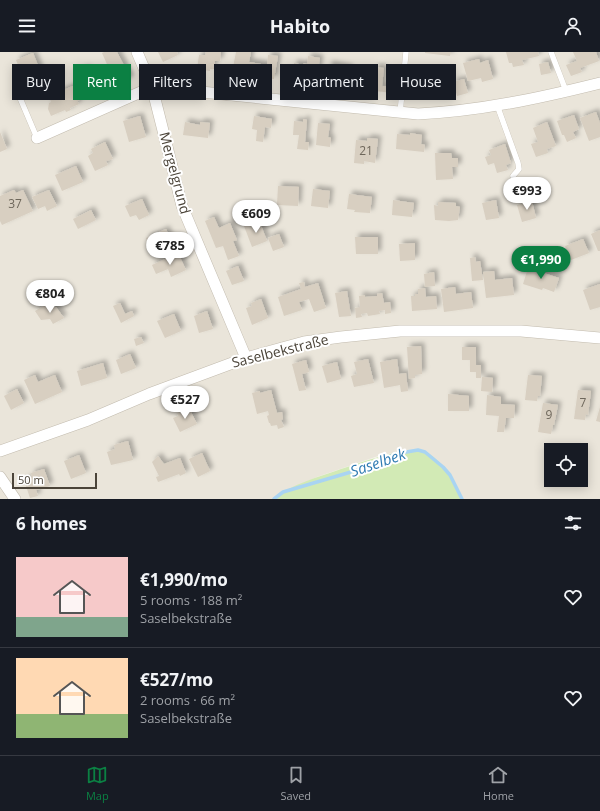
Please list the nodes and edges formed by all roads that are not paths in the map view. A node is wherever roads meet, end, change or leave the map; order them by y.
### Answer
1 (137, 52) edge
2 (406, 52) edge
3 (552, 52) edge
4 (142, 64) edge
5 (600, 83) edge
6 (566, 91) junction
7 (206, 92) edge
8 (139, 93) edge
9 (21, 100) edge
10 (155, 100) edge
11 (497, 105) junction
12 (400, 113) junction
13 (37, 138) joint
14 (513, 176) dead end
15 (600, 338) edge
16 (246, 358) junction
17 (0, 451) edge
18 (0, 477) edge
19 (15, 499) edge

1 - 4 street, Mergelgrund
2 - 12 lane
3 - 6 lane
5 - 6 street
6 - 11 street
7 - 12 street
8 - 13 street
9 - 13 lane
10 - 16 street, Mergelgrund
11 - 12 street
11 - 14 lane
15 - 16 street, Saselbekstraße
16 - 17 street, Saselbekstraße
18 - 19 street

